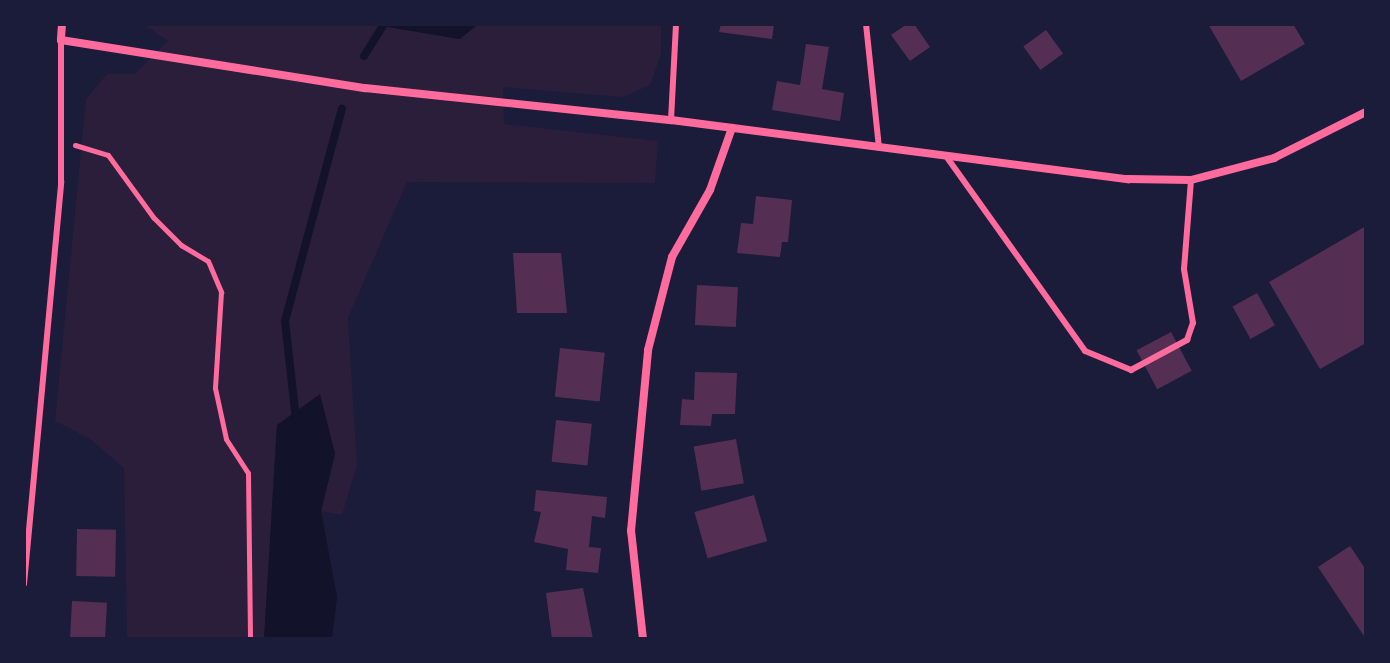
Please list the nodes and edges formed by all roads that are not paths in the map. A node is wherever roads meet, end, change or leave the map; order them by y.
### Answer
1 (62, 24) edge
2 (676, 24) edge
3 (866, 24) edge
4 (61, 40) junction
5 (1366, 112) edge
6 (671, 120) junction
7 (732, 128) junction
8 (879, 147) junction
9 (946, 156) junction
10 (1191, 180) junction
11 (24, 584) edge
12 (643, 639) edge

1 - 4 street
2 - 6 lane
3 - 8 lane
4 - 6 street
4 - 11 lane
5 - 10 street
6 - 7 street
7 - 8 street
7 - 12 street
8 - 9 street
9 - 10 street
9 - 10 lane

